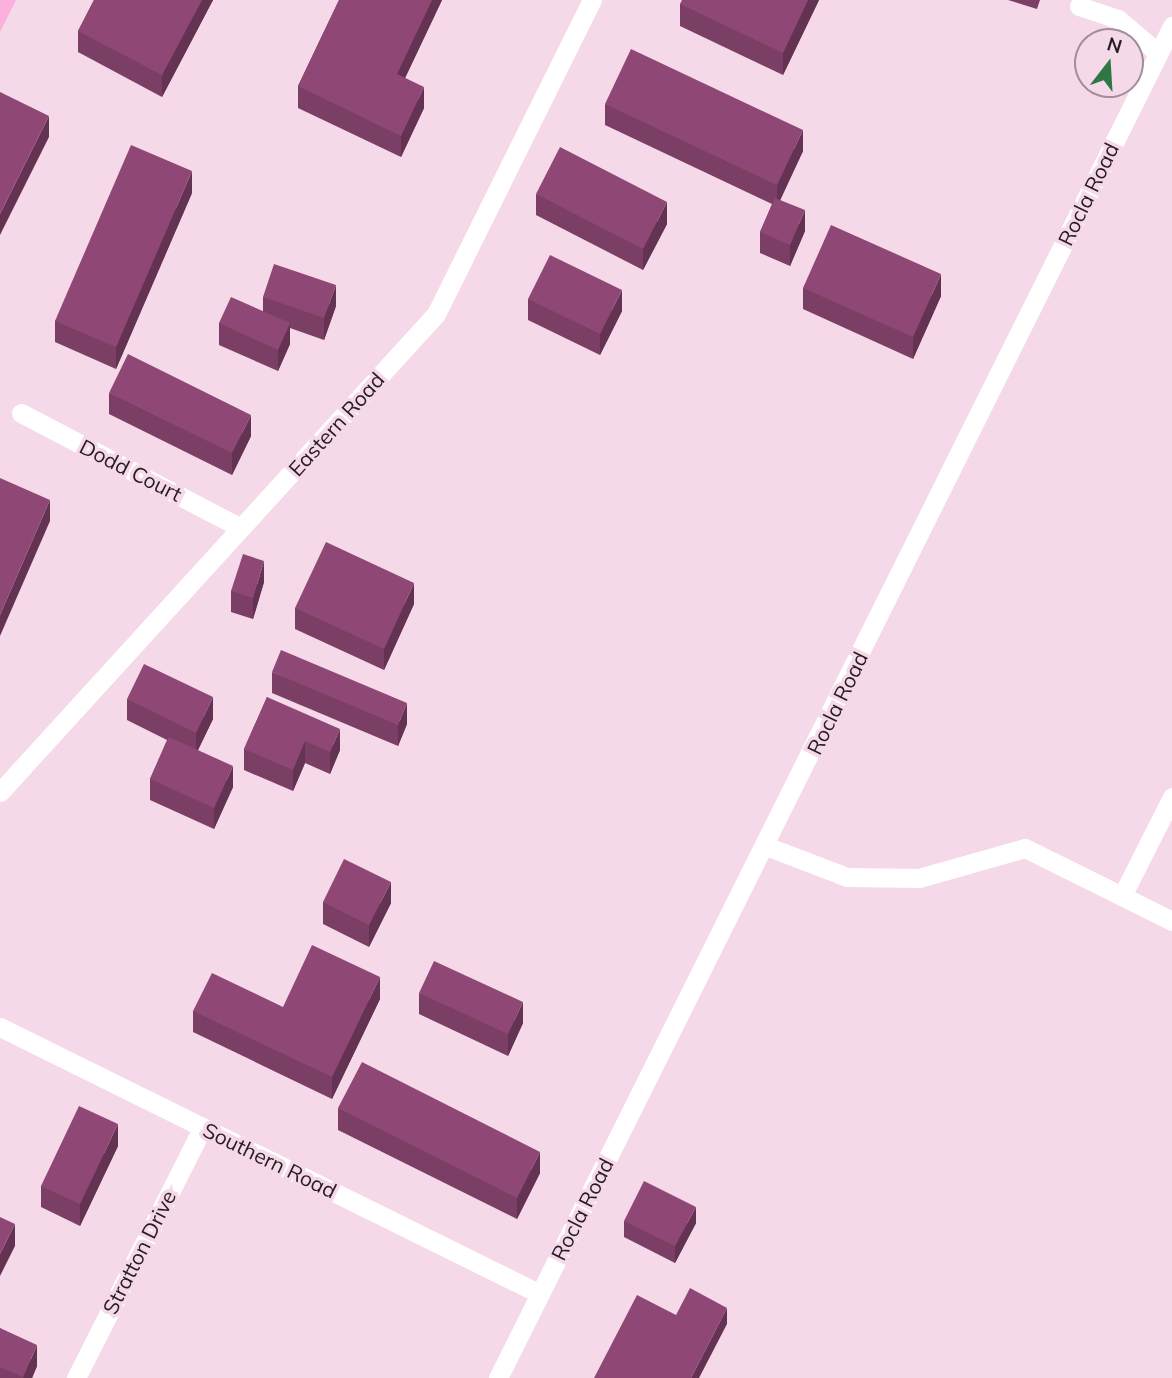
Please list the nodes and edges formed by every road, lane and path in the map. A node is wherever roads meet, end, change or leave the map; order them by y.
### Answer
1 (592, 0) edge
2 (1079, 6) dead end
3 (1172, 26) edge
4 (1158, 54) junction
5 (21, 413) dead end
6 (242, 528) junction
7 (0, 792) edge
8 (1172, 797) edge
9 (766, 846) junction
10 (1122, 896) junction
11 (1172, 921) edge
12 (0, 1027) edge
13 (203, 1127) junction
14 (540, 1294) junction
15 (76, 1378) edge
16 (498, 1378) edge

1 - 6 street, Eastern Road
2 - 4 street
3 - 4 street, Rocla Road
4 - 9 street, Rocla Road
5 - 6 street, Dodd Court
6 - 7 street, Eastern Road
8 - 10 street
9 - 10 street
9 - 14 street, Rocla Road
10 - 11 street
12 - 13 street, Southern Road
13 - 14 street, Southern Road
13 - 15 street, Stratton Drive
14 - 16 street, Rocla Road

